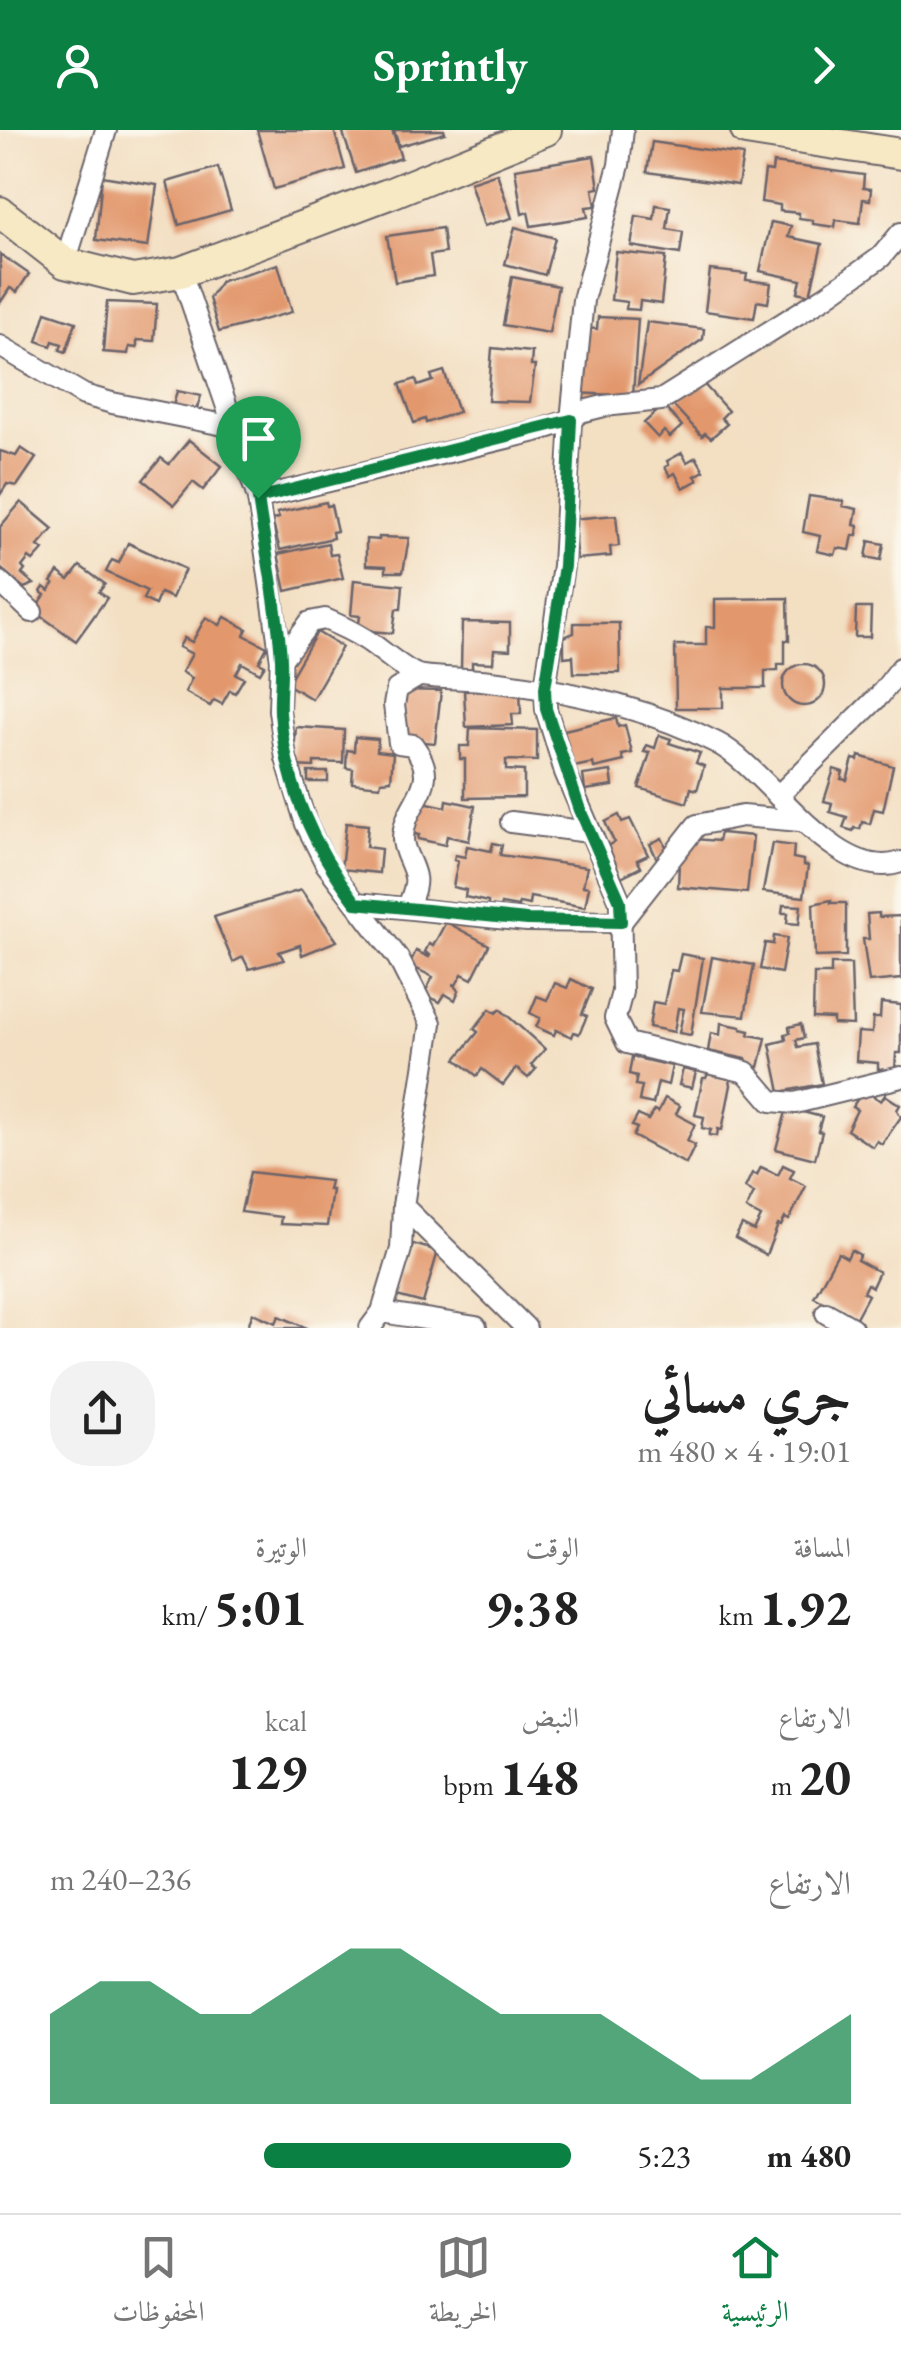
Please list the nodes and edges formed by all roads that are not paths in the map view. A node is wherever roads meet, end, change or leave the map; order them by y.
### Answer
1 (106, 130) edge
2 (546, 130) edge
3 (623, 130) edge
4 (746, 130) edge
5 (901, 154) edge
6 (0, 212) edge
7 (901, 233) edge
8 (65, 264) junction
9 (182, 272) junction
10 (0, 346) edge
11 (571, 420) junction
12 (234, 427) junction
13 (258, 498) junction
14 (0, 582) edge
15 (32, 612) dead end
16 (281, 660) junction
17 (901, 668) edge
18 (419, 676) junction
19 (545, 688) junction
20 (778, 796) junction
21 (800, 821) junction
22 (511, 822) dead end
23 (589, 832) junction
24 (901, 862) edge
25 (356, 903) junction
26 (408, 907) junction
27 (621, 922) junction
28 (901, 1077) edge
29 (403, 1206) junction
30 (826, 1313) dead end
31 (376, 1320) edge
32 (476, 1327) edge
33 (524, 1327) edge
34 (852, 1328) edge

1 - 8 street
2 - 9 main road
3 - 11 street
4 - 5 main road
6 - 8 main road
7 - 11 street
8 - 9 main road
9 - 12 street
10 - 12 street
11 - 13 street
11 - 19 street
12 - 13 street
13 - 16 street
14 - 15 street
16 - 18 street
16 - 25 street
17 - 20 street
18 - 19 street
18 - 26 street
19 - 20 street
19 - 23 street
20 - 21 street
21 - 24 street
21 - 27 street
22 - 23 street
23 - 27 street
25 - 26 street
25 - 29 street
26 - 27 street
27 - 28 street
29 - 31 street
29 - 33 street
30 - 34 street
31 - 32 street
32 - 33 street

